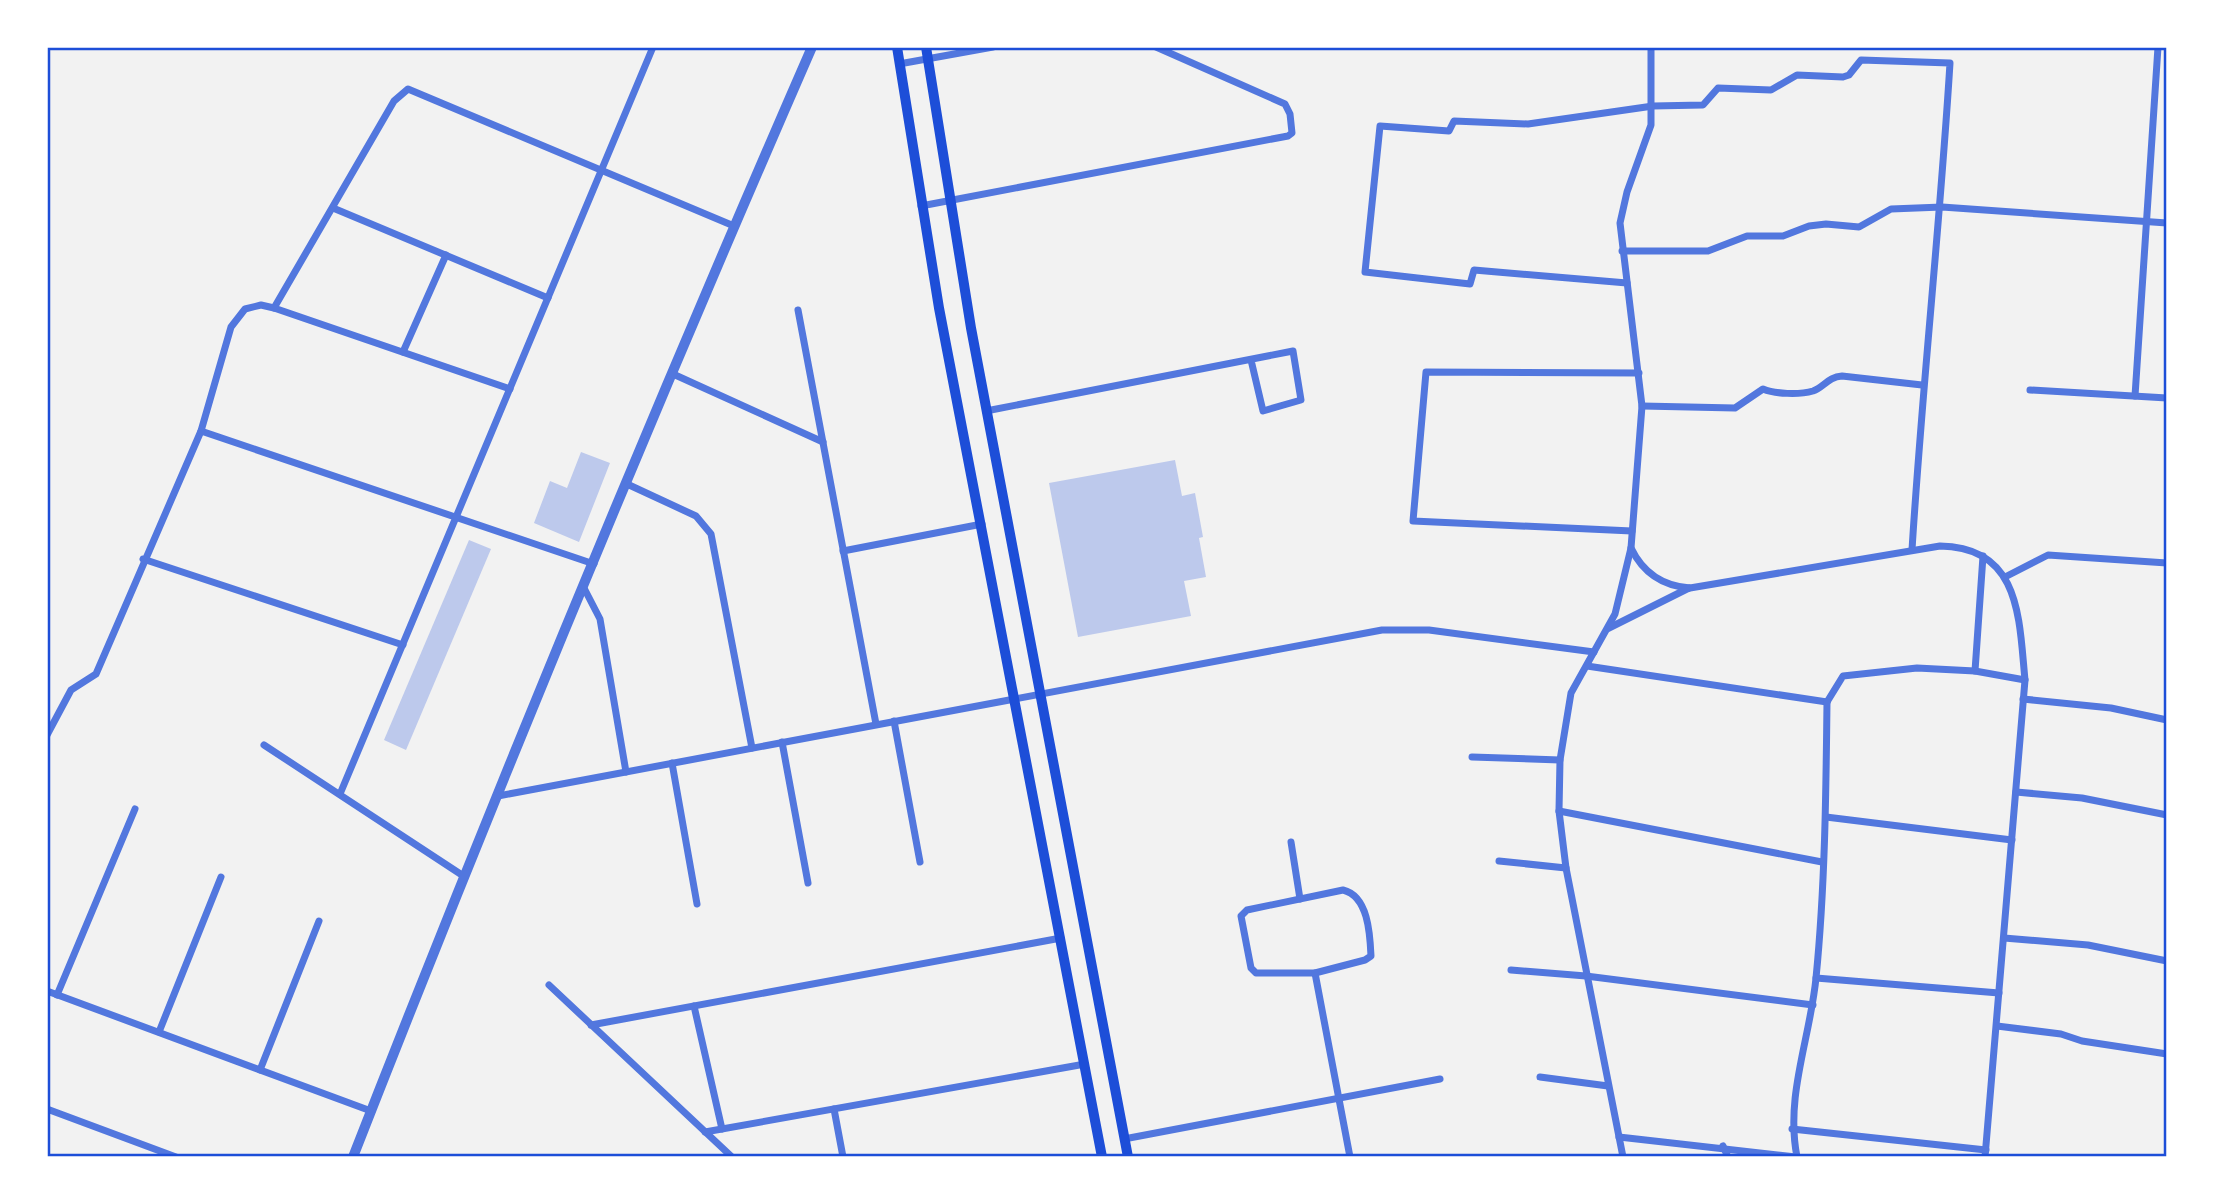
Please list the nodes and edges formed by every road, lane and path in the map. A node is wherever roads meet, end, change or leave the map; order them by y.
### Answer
1 (653, 47) edge
2 (812, 47) edge
3 (897, 47) edge
4 (993, 47) edge
5 (1156, 47) edge
6 (1651, 47) edge
7 (2158, 47) edge
8 (2167, 48) edge
9 (927, 53) edge
10 (900, 64) junction
11 (1653, 106) junction
12 (601, 170) junction
13 (950, 201) junction
14 (921, 206) junction
15 (1941, 207) junction
16 (333, 208) junction
17 (2147, 221) junction
18 (2167, 222) edge
19 (734, 226) junction
20 (1622, 251) junction
21 (446, 255) junction
22 (1627, 283) junction
23 (548, 298) junction
24 (274, 307) junction
25 (798, 310) dead end
26 (404, 352) junction
27 (1251, 360) junction
28 (1639, 373) junction
29 (673, 374) junction
30 (1922, 385) junction
31 (510, 389) junction
32 (2030, 390) dead end
33 (2135, 396) junction
34 (2167, 398) edge
35 (1642, 406) junction
36 (986, 411) junction
37 (201, 431) junction
38 (823, 442) junction
39 (627, 484) junction
40 (457, 517) junction
41 (982, 524) junction
42 (1633, 531) junction
43 (1631, 548) junction
44 (1912, 550) junction
45 (843, 551) junction
46 (1983, 556) junction
47 (144, 559) junction
48 (2167, 563) edge
49 (594, 564) junction
50 (2005, 577) junction
51 (584, 588) junction
52 (1690, 588) junction
53 (1609, 628) junction
54 (402, 645) junction
55 (1594, 652) junction
56 (1587, 666) junction
57 (1975, 671) junction
58 (2025, 680) junction
59 (1039, 694) junction
60 (1016, 698) junction
61 (2024, 699) junction
62 (1827, 702) junction
63 (2167, 720) edge
64 (894, 721) junction
65 (876, 724) junction
66 (47, 735) edge
67 (782, 742) junction
68 (264, 744) dead end
69 (752, 748) junction
70 (1472, 757) dead end
71 (1560, 760) junction
72 (672, 763) junction
73 (626, 772) junction
74 (2016, 792) junction
75 (340, 794) junction
76 (498, 796) junction
77 (135, 808) dead end
78 (1559, 811) junction
79 (2167, 815) edge
80 (1826, 817) junction
81 (2012, 840) junction
82 (1291, 842) dead end
83 (1499, 861) dead end
84 (920, 862) dead end
85 (1822, 862) junction
86 (1566, 868) junction
87 (221, 877) dead end
88 (465, 877) junction
89 (808, 883) dead end
90 (1300, 899) junction
91 (697, 904) dead end
92 (319, 921) dead end
93 (1061, 938) junction
94 (2004, 938) junction
95 (2167, 961) edge
96 (1511, 970) dead end
97 (1315, 973) junction
98 (1586, 976) junction
99 (1816, 978) junction
100 (549, 985) dead end
101 (47, 991) edge
102 (1999, 993) junction
103 (57, 995) junction
104 (1813, 1005) junction
105 (694, 1006) junction
106 (592, 1025) junction
107 (1997, 1026) junction
108 (159, 1032) junction
109 (2167, 1054) edge
110 (1085, 1065) junction
111 (260, 1070) junction
112 (1540, 1077) dead end
113 (1440, 1079) dead end
114 (1608, 1086) junction
115 (1339, 1100) junction
116 (47, 1109) edge
117 (834, 1109) junction
118 (371, 1111) junction
119 (722, 1129) junction
120 (1792, 1129) junction
121 (705, 1132) junction
122 (1619, 1137) junction
123 (1124, 1139) junction
124 (1723, 1146) junction
125 (1985, 1153) edge
126 (176, 1157) edge
127 (352, 1157) edge
128 (732, 1157) edge
129 (843, 1157) edge
130 (1102, 1157) edge
131 (1128, 1157) edge
132 (1350, 1157) edge
133 (1623, 1157) edge
134 (1728, 1157) edge
135 (1797, 1157) edge

1 - 12 street
2 - 19 street
3 - 10 main road
4 - 9 street
5 - 13 street
6 - 11 street
7 - 8 street
7 - 17 street
9 - 10 street
9 - 13 main road
10 - 14 main road
11 - 15 street
11 - 20 street
11 - 22 street
12 - 16 street
12 - 19 street
12 - 23 street
13 - 14 street
13 - 36 main road
14 - 41 main road
15 - 17 street
15 - 20 street
15 - 30 street
16 - 21 street
16 - 24 street
17 - 18 street
17 - 33 street
19 - 29 street
20 - 22 street
21 - 23 street
21 - 26 street
22 - 28 street
23 - 31 street
24 - 26 street
24 - 37 street
25 - 38 street
26 - 31 street
27 - 27 street
27 - 36 street
28 - 35 street
28 - 42 street
29 - 38 street
29 - 39 street
30 - 35 street
30 - 44 street
31 - 40 street
32 - 33 street
33 - 34 street
35 - 42 street
36 - 59 main road
37 - 40 street
37 - 47 street
38 - 45 street
39 - 49 street
39 - 69 street
40 - 49 street
40 - 54 street
41 - 45 street
41 - 60 main road
42 - 43 street
43 - 52 street
43 - 53 street
44 - 46 street
44 - 52 street
45 - 65 street
46 - 50 street
46 - 57 street
47 - 54 street
47 - 66 street
48 - 50 street
49 - 51 street
50 - 58 street
51 - 73 street
51 - 76 street
52 - 53 street
53 - 55 street
54 - 75 street
55 - 56 street
55 - 59 street
56 - 62 street
56 - 71 street
57 - 58 street
57 - 62 street
58 - 61 street
59 - 60 street
59 - 123 main road
60 - 64 street
60 - 93 main road
61 - 63 street
61 - 74 street
62 - 80 street
64 - 65 street
64 - 84 street
65 - 67 street
67 - 69 street
67 - 89 street
68 - 75 street
69 - 72 street
70 - 71 street
71 - 78 street
72 - 73 street
72 - 91 street
73 - 76 street
74 - 79 street
74 - 81 street
75 - 88 street
76 - 88 street
77 - 103 street
78 - 85 street
78 - 86 street
80 - 81 street
80 - 85 street
81 - 94 street
82 - 90 street
83 - 86 street
85 - 99 street
86 - 98 street
87 - 108 street
88 - 118 street
90 - 97 street
90 - 97 street
92 - 111 street
93 - 105 street
93 - 110 main road
94 - 95 street
94 - 102 street
96 - 98 street
97 - 115 street
98 - 104 street
98 - 114 street
99 - 102 street
99 - 104 street
100 - 106 street
101 - 103 street
102 - 107 street
103 - 108 street
104 - 120 street
105 - 106 street
105 - 119 street
106 - 121 street
107 - 109 street
107 - 125 street
108 - 111 street
110 - 117 street
110 - 130 main road
111 - 118 street
112 - 114 street
113 - 115 street
114 - 122 street
115 - 123 street
115 - 132 street
116 - 126 street
117 - 119 street
117 - 129 street
118 - 127 street
119 - 121 street
120 - 125 street
120 - 135 street
121 - 128 street
122 - 124 street
122 - 133 street
123 - 131 main road
124 - 134 street
124 - 135 street

